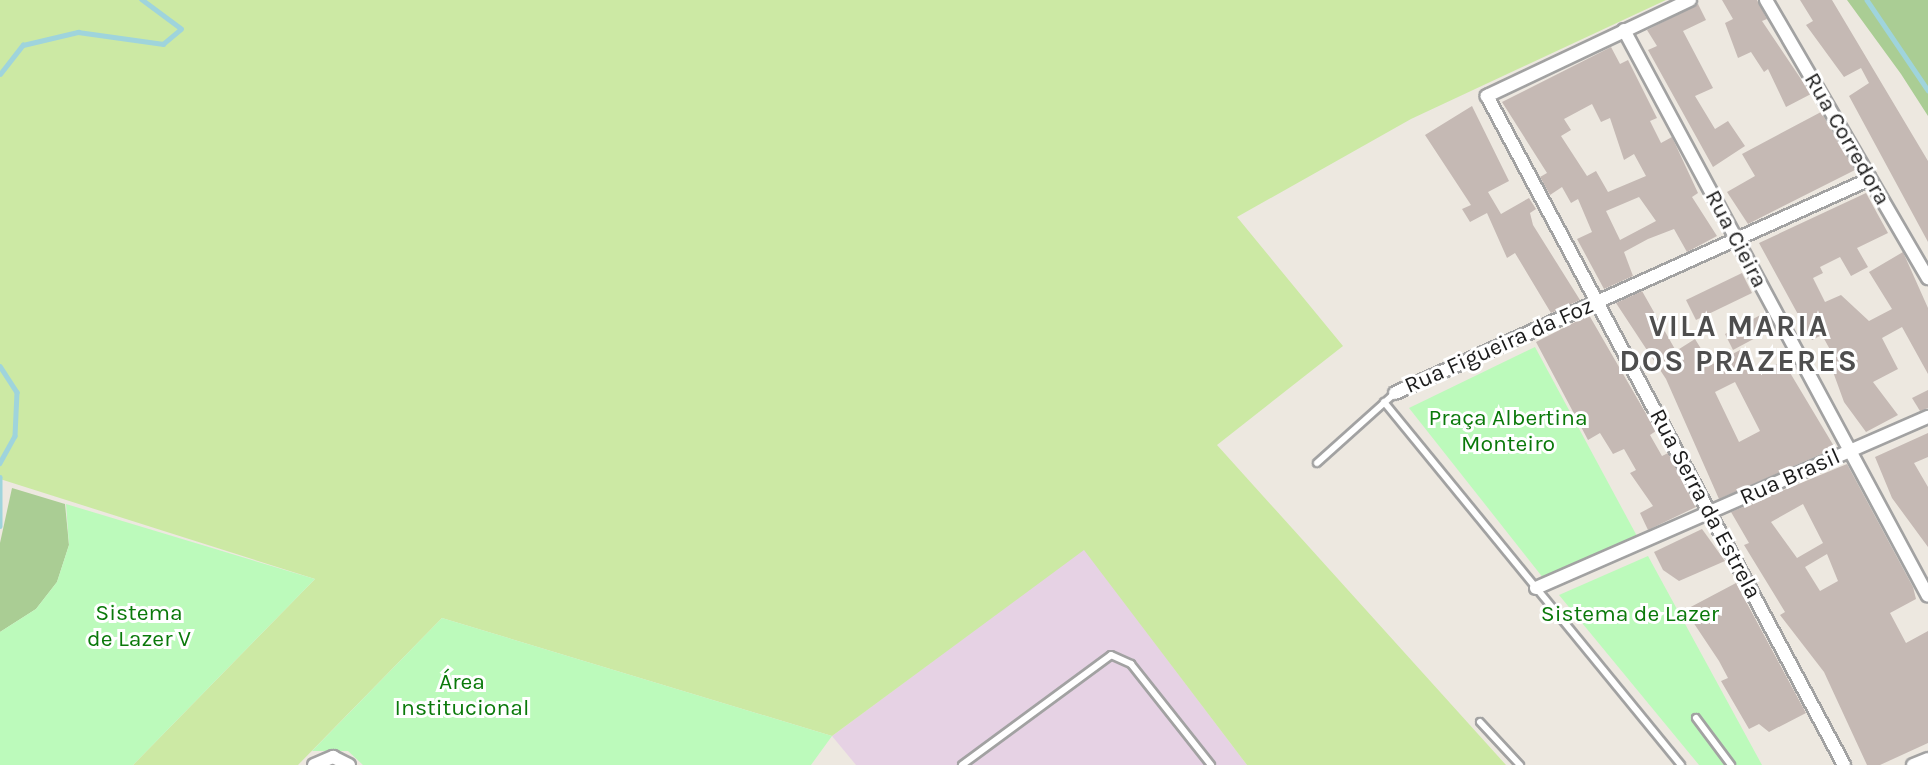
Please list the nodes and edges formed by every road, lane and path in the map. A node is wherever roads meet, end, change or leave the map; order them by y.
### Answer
1 (1690, 0) edge
2 (1766, 0) edge
3 (1624, 30) junction
4 (1870, 178) junction
5 (1737, 239) junction
6 (1928, 278) edge
7 (1597, 302) junction
8 (1395, 393) joint
9 (1384, 402) junction
10 (1928, 417) edge
11 (1850, 451) junction
12 (1317, 463) dead end
13 (1709, 512) junction
14 (1536, 588) junction
15 (1928, 596) edge
16 (1696, 718) dead end
17 (1480, 722) dead end
18 (1928, 759) edge
19 (314, 765) edge
20 (349, 765) edge
21 (962, 765) edge
22 (1211, 765) edge
23 (1520, 765) edge
24 (1681, 765) edge
25 (1731, 765) edge
26 (1844, 765) edge
27 (1913, 765) edge

1 - 3 street
2 - 4 street, Rua Corredora
3 - 5 street, Rua Cieira
3 - 7 street, Rua Serra da Estrela
4 - 5 street, Rua Figueira da Foz
4 - 6 street, Rua Corredora
5 - 7 street, Rua Figueira da Foz
5 - 11 street, Rua Cieira
7 - 8 street, Rua Figueira da Foz
7 - 13 street, Rua Serra da Estrela
8 - 9 lane, Rua Figueira da Foz
9 - 12 lane, Rua Figueira da Foz
9 - 14 lane
10 - 11 street, Rua Brasil
11 - 13 street, Rua Brasil
11 - 15 street, Rua Cieira
13 - 14 street, Rua Brasil
13 - 26 street, Rua Serra da Estrela
14 - 24 lane
16 - 25 lane
17 - 23 lane
18 - 27 street
19 - 20 street
21 - 22 lane

